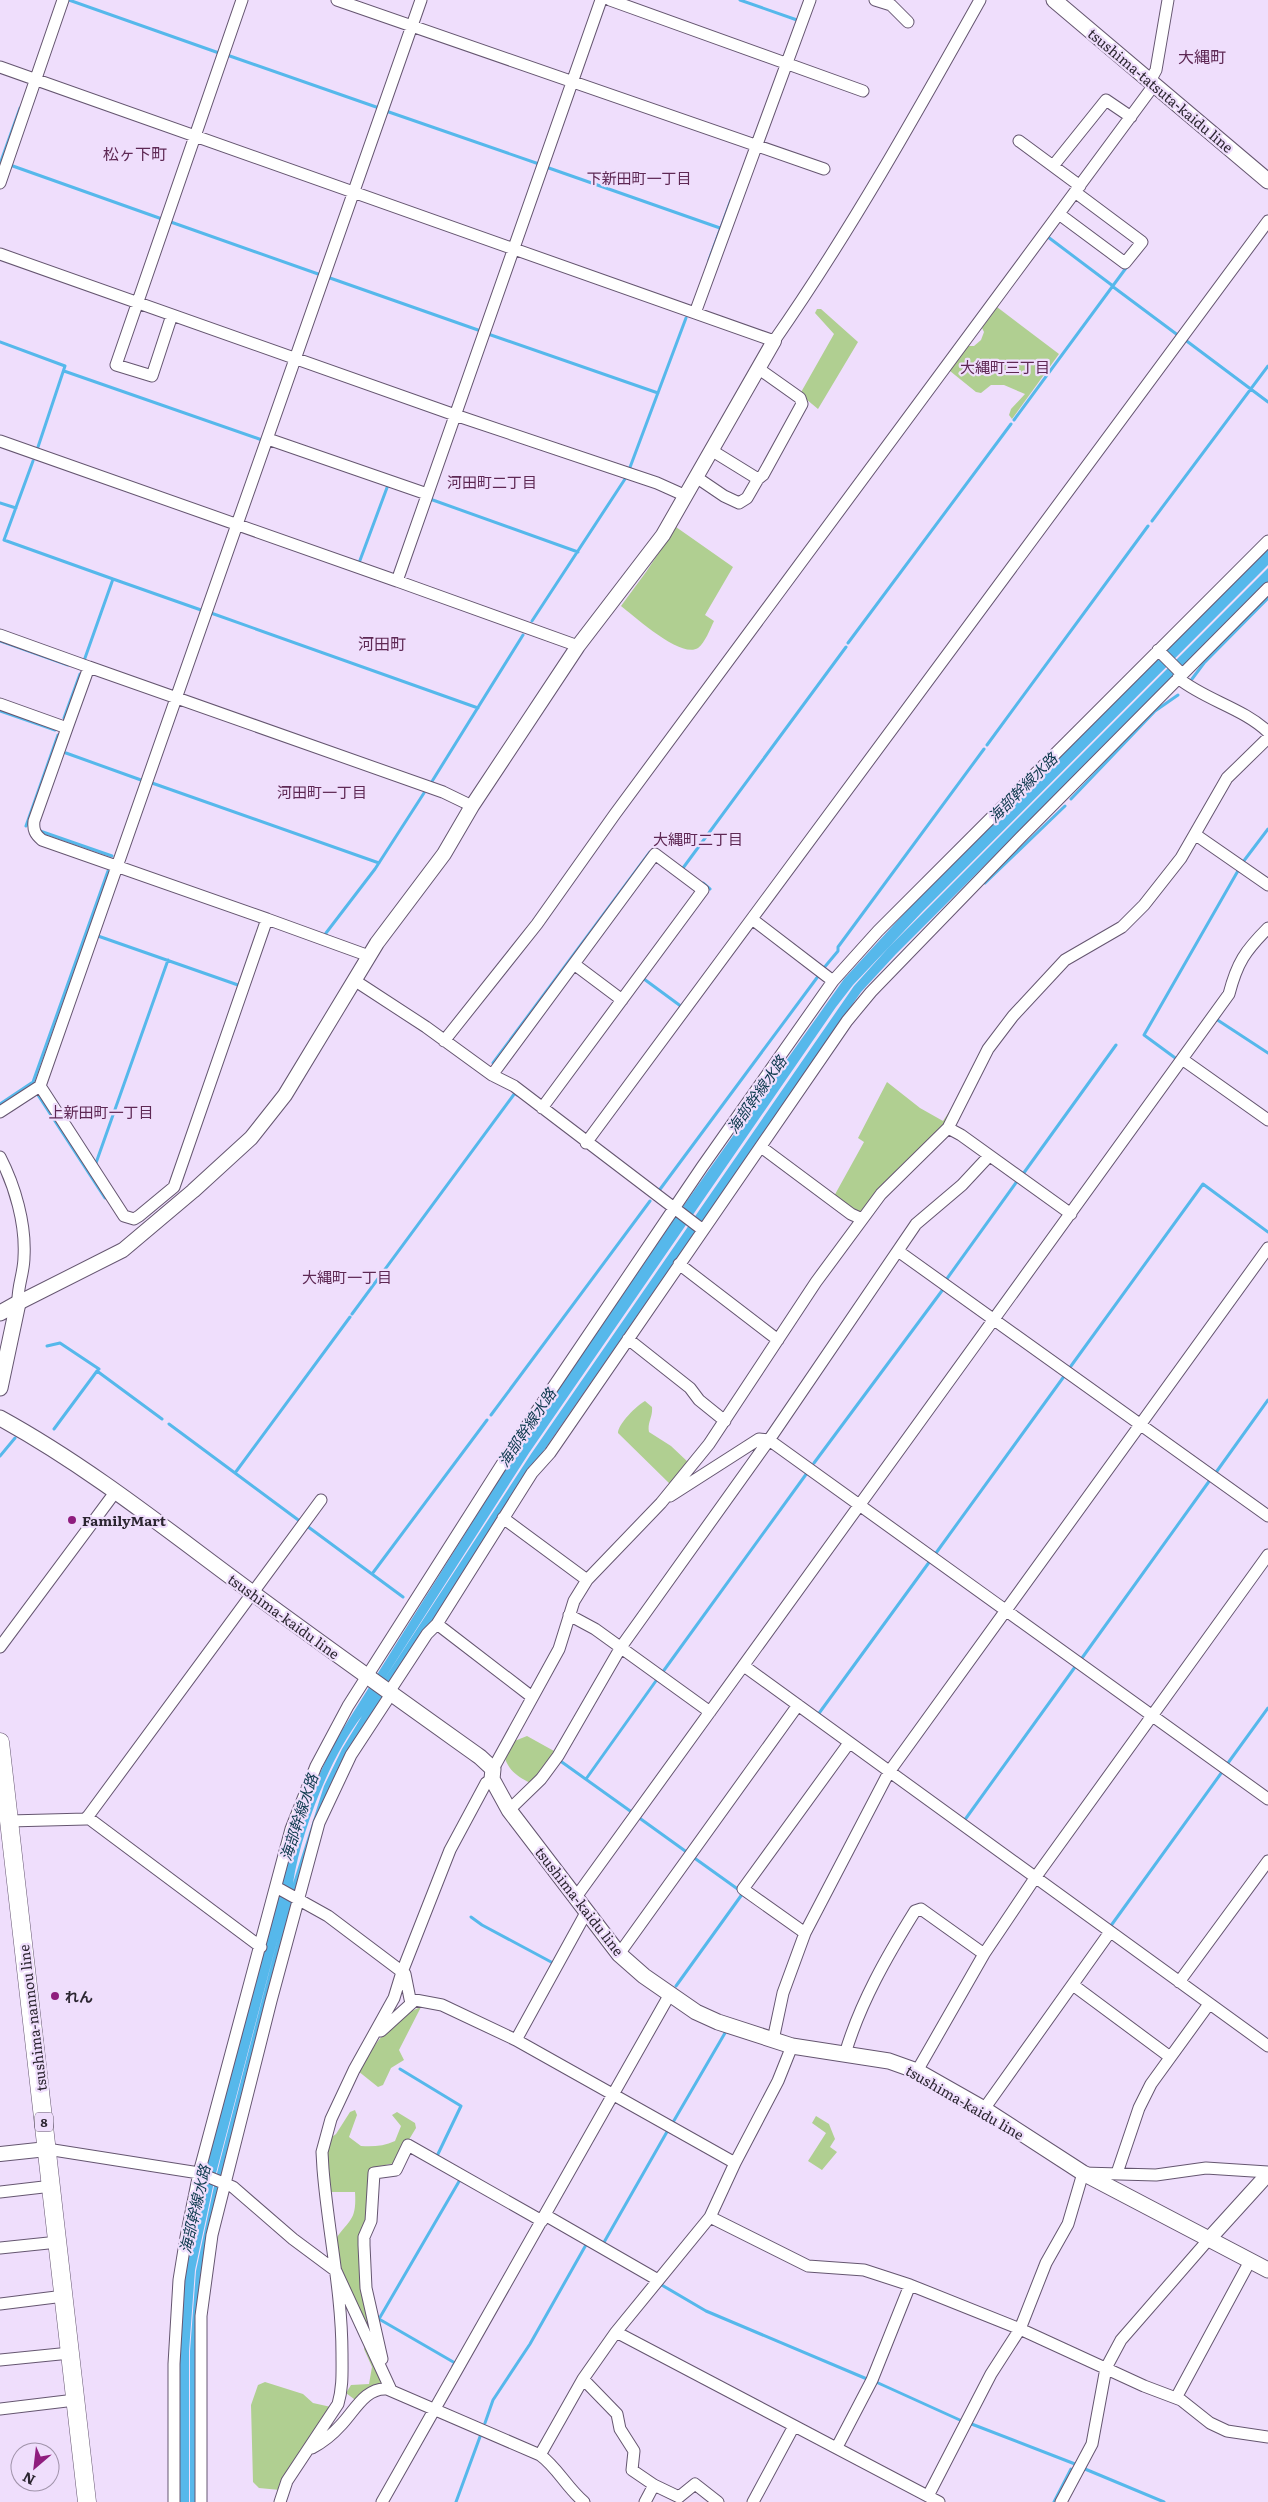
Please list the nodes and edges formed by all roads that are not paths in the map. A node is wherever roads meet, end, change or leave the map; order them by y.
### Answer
1 (63, 0) edge
2 (242, 0) edge
3 (337, 0) edge
4 (421, 0) edge
5 (601, 0) edge
6 (610, 0) edge
7 (810, 0) edge
8 (875, 0) edge
9 (980, 0) edge
10 (1054, 0) edge
11 (1168, 0) edge
12 (908, 22) dead end
13 (412, 26) junction
14 (786, 63) junction
15 (0, 67) edge
16 (36, 80) junction
17 (572, 83) junction
18 (1152, 83) junction
19 (863, 91) dead end
20 (1131, 117) junction
21 (195, 136) junction
22 (1019, 141) dead end
23 (756, 146) junction
24 (1054, 166) junction
25 (824, 169) dead end
26 (1268, 181) edge
27 (0, 183) edge
28 (1077, 189) junction
29 (354, 193) junction
30 (1058, 214) junction
31 (1268, 221) edge
32 (515, 247) junction
33 (0, 254) edge
34 (137, 302) junction
35 (695, 313) junction
36 (172, 315) junction
37 (774, 341) junction
38 (296, 359) junction
39 (759, 369) junction
40 (455, 415) junction
41 (268, 439) junction
42 (0, 441) edge
43 (711, 450) junction
44 (696, 478) junction
45 (758, 479) junction
46 (427, 494) junction
47 (686, 496) junction
48 (238, 525) junction
49 (1268, 541) edge
50 (397, 581) junction
51 (1268, 588) edge
52 (0, 635) edge
53 (578, 646) junction
54 (1159, 652) junction
55 (89, 667) junction
56 (1180, 675) junction
57 (176, 698) junction
58 (0, 704) edge
59 (67, 728) junction
60 (1268, 732) edge
61 (1268, 738) edge
62 (472, 806) junction
63 (1196, 835) junction
64 (116, 865) junction
65 (1268, 886) edge
66 (267, 919) junction
67 (752, 919) junction
68 (1268, 928) edge
69 (369, 956) junction
70 (574, 964) junction
71 (354, 980) junction
72 (834, 981) junction
73 (622, 1000) junction
74 (444, 1041) junction
75 (1182, 1059) junction
76 (492, 1075) junction
77 (40, 1086) junction
78 (542, 1108) junction
79 (0, 1112) edge
80 (1268, 1120) edge
81 (948, 1128) junction
82 (586, 1143) junction
83 (760, 1147) junction
84 (990, 1156) junction
85 (0, 1157) edge
86 (673, 1210) junction
87 (1071, 1214) junction
88 (862, 1219) junction
89 (703, 1230) junction
90 (1268, 1248) edge
91 (898, 1251) junction
92 (679, 1264) junction
93 (18, 1303) junction
94 (0, 1313) edge
95 (994, 1319) junction
96 (628, 1339) junction
97 (778, 1340) junction
98 (0, 1388) edge
99 (0, 1418) edge
100 (725, 1421) junction
101 (1141, 1424) junction
102 (768, 1440) junction
103 (116, 1491) junction
104 (321, 1500) dead end
105 (661, 1503) junction
106 (860, 1505) junction
107 (1268, 1516) edge
108 (503, 1518) junction
109 (1268, 1555) edge
110 (587, 1580) junction
111 (253, 1593) junction
112 (1006, 1610) junction
113 (569, 1616) junction
114 (437, 1624) junction
115 (0, 1647) edge
116 (621, 1647) junction
117 (744, 1666) junction
118 (370, 1679) junction
119 (390, 1693) junction
120 (532, 1697) junction
121 (798, 1705) junction
122 (710, 1712) junction
123 (1152, 1714) junction
124 (0, 1742) edge
125 (849, 1743) junction
126 (889, 1772) junction
127 (492, 1774) junction
128 (1268, 1799) edge
129 (510, 1810) junction
130 (87, 1817) junction
131 (6, 1820) edge
132 (1268, 1861) edge
133 (1035, 1878) junction
134 (278, 1888) junction
135 (576, 1897) junction
136 (299, 1900) junction
137 (587, 1911) junction
138 (1110, 1932) junction
139 (805, 1933) junction
140 (261, 1947) junction
141 (619, 1954) junction
142 (984, 1954) junction
143 (402, 1972) junction
144 (1179, 1982) junction
145 (1073, 1985) junction
146 (670, 1994) junction
147 (414, 2001) junction
148 (1209, 2004) junction
149 (374, 2037) junction
150 (516, 2040) junction
151 (773, 2040) junction
152 (792, 2046) junction
153 (1268, 2046) edge
154 (845, 2054) junction
155 (1170, 2057) junction
156 (917, 2070) junction
157 (613, 2095) junction
158 (984, 2110) junction
159 (47, 2149) junction
160 (0, 2154) edge
161 (735, 2163) junction
162 (201, 2173) junction
163 (1083, 2173) junction
164 (1120, 2173) junction
165 (1268, 2173) edge
166 (224, 2183) junction
167 (52, 2186) junction
168 (0, 2192) edge
169 (1120, 2192) junction
170 (710, 2217) junction
171 (543, 2218) junction
172 (1209, 2239) junction
173 (58, 2242) junction
174 (0, 2248) edge
175 (1250, 2261) junction
176 (1268, 2270) edge
177 (336, 2271) junction
178 (658, 2280) junction
179 (910, 2285) junction
180 (64, 2296) junction
181 (0, 2304) edge
182 (1020, 2329) junction
183 (616, 2332) junction
184 (70, 2352) junction
185 (0, 2360) edge
186 (1106, 2368) junction
187 (583, 2379) junction
188 (391, 2390) junction
189 (1176, 2398) junction
190 (75, 2400) junction
191 (0, 2409) edge
192 (435, 2410) junction
193 (794, 2426) junction
194 (1268, 2437) edge
195 (837, 2447) junction
196 (311, 2448) junction
197 (540, 2456) junction
198 (654, 2485) junction
199 (928, 2496) junction
200 (87, 2502) edge
201 (174, 2502) edge
202 (201, 2502) edge
203 (280, 2502) edge
204 (382, 2502) edge
205 (584, 2502) edge
206 (645, 2502) edge
207 (718, 2502) edge
208 (753, 2502) edge
209 (940, 2502) edge
210 (1061, 2502) edge

1 - 16 street
2 - 21 street
3 - 13 street
4 - 13 street
5 - 17 street
6 - 14 street
7 - 14 street
8 - 12 street
9 - 37 street
10 - 18 main road, tsushima-tatsuta-kaidu line
11 - 18 street
13 - 17 street
13 - 29 street
14 - 19 street
14 - 23 street
15 - 16 street
16 - 21 street
16 - 27 street
17 - 23 street
17 - 32 street
18 - 20 street
18 - 26 main road, tsushima-tatsuta-kaidu line
20 - 24 street
20 - 28 street
21 - 29 street
21 - 34 street
22 - 24 street
23 - 25 street
23 - 35 street
24 - 28 street
28 - 30 street
28 - 30 street
29 - 32 street
29 - 38 street
30 - 74 street
31 - 67 street
32 - 35 street
32 - 40 street
33 - 34 street
34 - 36 street
34 - 36 street
35 - 37 street
36 - 38 street
37 - 39 street
38 - 40 street
38 - 41 street
39 - 43 street
39 - 45 street
40 - 46 street
40 - 47 street
41 - 46 street
41 - 48 street
42 - 48 street
43 - 44 street
43 - 45 street
44 - 45 street
44 - 47 street
46 - 50 street
47 - 53 street
48 - 50 street
48 - 57 street
49 - 54 street
50 - 53 street
51 - 56 street
52 - 55 street
53 - 62 street
54 - 56 street
54 - 72 street
55 - 57 street
55 - 59 street
56 - 60 street
56 - 83 street
57 - 62 street
57 - 64 street
58 - 59 street
59 - 64 street
61 - 63 street
62 - 69 street
63 - 65 street
63 - 81 street
64 - 66 street
64 - 77 street
66 - 69 street
66 - 77 street
67 - 72 street
67 - 82 street
68 - 75 street
69 - 71 street
70 - 73 street
70 - 73 street
70 - 76 street
71 - 74 street
71 - 93 street
72 - 86 street
73 - 78 street
74 - 76 street
75 - 80 street
75 - 87 street
76 - 78 street
77 - 79 street
78 - 82 street
81 - 84 street
81 - 88 street
82 - 86 street
83 - 88 street
83 - 89 street
84 - 87 street
84 - 91 street
85 - 93 street
86 - 89 street
86 - 118 street
87 - 95 street
88 - 97 street
89 - 92 street
90 - 101 street
91 - 95 street
91 - 102 street
92 - 96 street
92 - 97 street
93 - 94 main road
93 - 98 main road
95 - 101 street
95 - 106 street
96 - 100 street
96 - 108 street
97 - 100 street
99 - 103 main road, tsushima-kaidu line
100 - 105 street
101 - 107 street
101 - 112 street
102 - 105 street
102 - 106 street
102 - 116 street
103 - 111 main road, tsushima-kaidu line
103 - 115 street
104 - 111 street
105 - 110 street
106 - 112 street
106 - 117 street
108 - 110 street
108 - 114 street
109 - 123 street
110 - 113 street
111 - 118 main road, tsushima-kaidu line
111 - 130 street
112 - 123 street
112 - 126 street
113 - 116 street
113 - 120 street
114 - 119 street
114 - 120 street
116 - 122 street
116 - 129 street
117 - 121 street
117 - 122 street
118 - 119 main road, tsushima-kaidu line
118 - 134 street
119 - 127 main road, tsushima-kaidu line
119 - 136 street
120 - 127 street
121 - 125 street
121 - 141 street
122 - 135 street
123 - 128 street
123 - 133 street
124 - 131 main road, tsushima-nannou line / 8
125 - 126 street
125 - 139 street
126 - 133 street
126 - 139 street
127 - 129 main road, tsushima-kaidu line
127 - 143 street
129 - 135 main road, tsushima-kaidu line
130 - 131 street
130 - 140 street
131 - 159 main road, tsushima-nannou line / 8
132 - 144 street
133 - 138 street
133 - 142 street
134 - 136 street
134 - 140 street
135 - 137 main road, tsushima-kaidu line
136 - 143 street
136 - 166 street
137 - 141 main road, tsushima-kaidu line
137 - 150 street
138 - 144 street
138 - 145 street
139 - 151 street
140 - 162 street
141 - 146 main road, tsushima-kaidu line
142 - 154 street
142 - 156 street
143 - 147 street
143 - 149 street
144 - 148 street
145 - 155 street
145 - 158 street
146 - 151 main road, tsushima-kaidu line
146 - 157 street
147 - 149 street
147 - 150 street
148 - 153 street
148 - 155 street
149 - 177 street
150 - 157 street
151 - 152 main road, tsushima-kaidu line
152 - 154 main road, tsushima-kaidu line
152 - 161 street
154 - 156 main road, tsushima-kaidu line
155 - 164 street
156 - 158 main road, tsushima-kaidu line
157 - 161 street
157 - 171 street
158 - 163 main road, tsushima-kaidu line
159 - 160 street
159 - 162 street
159 - 167 main road, tsushima-nannou line / 8
161 - 170 street
162 - 166 street
162 - 201 street
163 - 164 street
163 - 169 main road, tsushima-kaidu line
163 - 182 street
164 - 165 street
164 - 169 street
165 - 172 street
166 - 177 street
166 - 202 street
167 - 168 street
167 - 173 main road, tsushima-nannou line / 8
169 - 172 main road, tsushima-kaidu line
170 - 178 street
170 - 179 street
171 - 178 street
171 - 188 street
171 - 192 street
172 - 175 main road, tsushima-kaidu line
172 - 186 street
173 - 174 street
173 - 180 main road, tsushima-nannou line / 8
175 - 176 main road, tsushima-kaidu line
175 - 189 street
177 - 188 street
177 - 196 street
178 - 183 street
179 - 182 street
179 - 195 street
180 - 181 street
180 - 184 main road, tsushima-nannou line / 8
182 - 186 street
182 - 199 street
183 - 187 street
183 - 193 street
184 - 185 street
184 - 190 main road, tsushima-nannou line / 8
186 - 189 street
186 - 210 street
187 - 197 street
187 - 198 street
188 - 192 street
188 - 196 street
189 - 194 street
190 - 191 street
190 - 200 main road, tsushima-nannou line / 8
192 - 197 street
192 - 204 street
193 - 195 street
193 - 208 street
195 - 199 street
196 - 203 street
197 - 205 street
198 - 206 street
198 - 207 street
199 - 209 street

